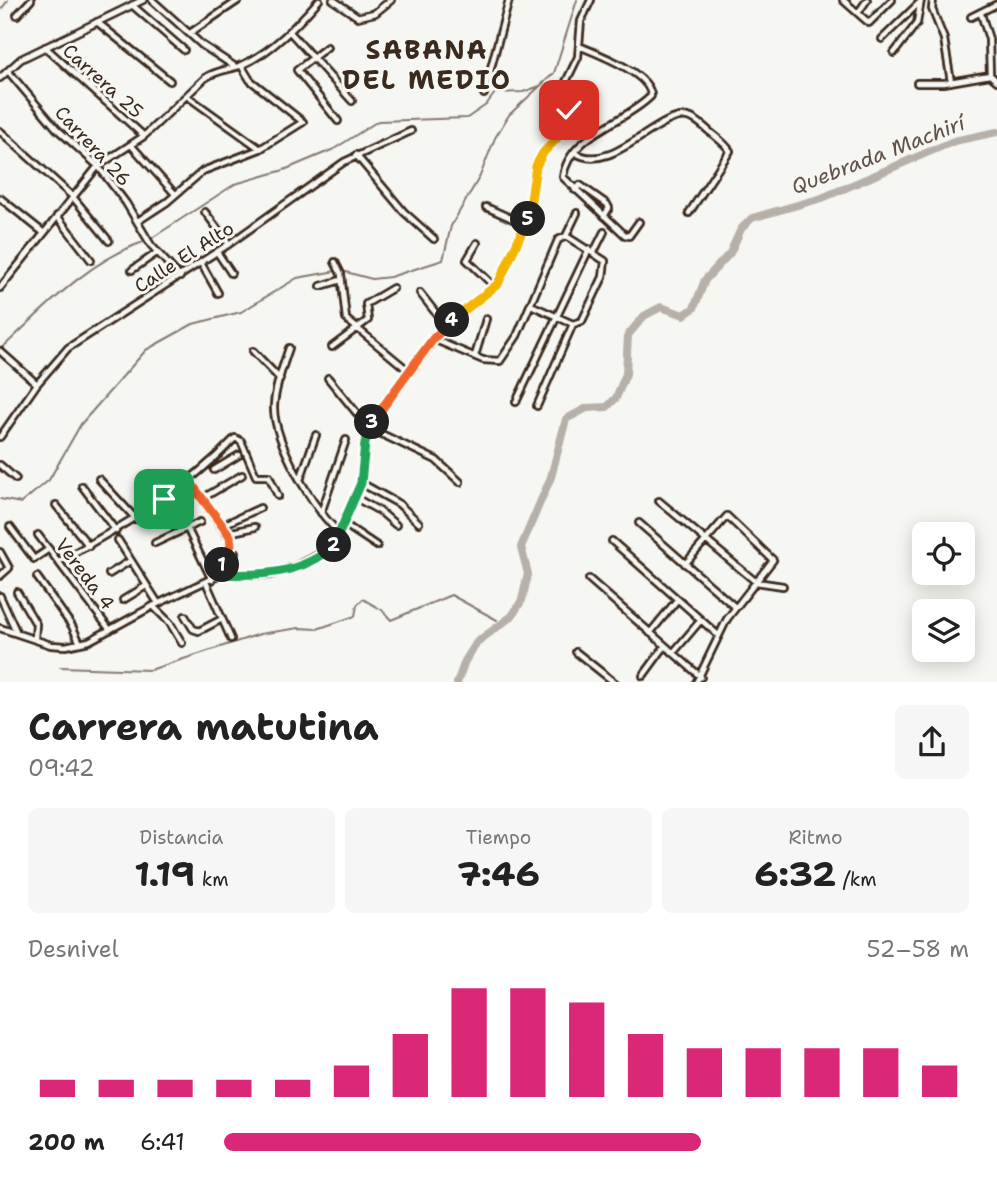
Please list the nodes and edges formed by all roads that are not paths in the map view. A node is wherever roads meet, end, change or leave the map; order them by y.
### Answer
1 (31, 0) edge
2 (143, 0) edge
3 (152, 0) edge
4 (239, 0) edge
5 (319, 0) edge
6 (333, 0) edge
7 (391, 0) edge
8 (509, 0) edge
9 (591, 0) edge
10 (843, 0) edge
11 (867, 0) edge
12 (892, 0) edge
13 (933, 0) edge
14 (920, 1) edge
15 (132, 5) junction
16 (997, 5) edge
17 (858, 13) junction
18 (981, 13) junction
19 (17, 15) dead end
20 (971, 17) dead end
21 (97, 22) junction
22 (289, 31) junction
23 (190, 33) junction
24 (997, 35) edge
25 (882, 39) dead end
26 (989, 39) junction
27 (578, 46) junction
28 (45, 47) junction
29 (327, 47) dead end
30 (184, 50) dead end
31 (894, 53) dead end
32 (314, 55) junction
33 (997, 58) edge
34 (990, 60) junction
35 (238, 66) junction
36 (7, 70) junction
37 (990, 75) junction
38 (0, 78) edge
39 (170, 81) dead end
40 (997, 81) edge
41 (951, 82) junction
42 (917, 83) dead end
43 (484, 94) dead end
44 (187, 96) junction
45 (352, 101) dead end
46 (338, 121) dead end
47 (0, 131) edge
48 (411, 131) dead end
49 (144, 136) junction
50 (131, 145) junction
51 (260, 149) junction
52 (574, 152) junction
53 (356, 155) junction
54 (98, 166) junction
55 (575, 190) junction
56 (175, 194) junction
57 (72, 196) junction
58 (0, 198) edge
59 (6, 203) junction
60 (486, 207) dead end
61 (0, 210) edge
62 (205, 212) dead end
63 (577, 213) dead end
64 (689, 213) dead end
65 (57, 216) junction
66 (604, 216) junction
67 (138, 221) junction
68 (639, 222) dead end
69 (526, 225) junction
70 (604, 232) dead end
71 (44, 233) junction
72 (566, 236) junction
73 (434, 239) dead end
74 (109, 241) dead end
75 (477, 243) dead end
76 (229, 244) junction
77 (591, 250) junction
78 (158, 252) junction
79 (218, 252) junction
80 (91, 260) dead end
81 (201, 263) junction
82 (337, 264) dead end
83 (132, 270) dead end
84 (232, 274) dead end
85 (180, 277) junction
86 (0, 279) edge
87 (341, 280) junction
88 (2, 286) edge
89 (321, 286) dead end
90 (495, 287) junction
91 (393, 288) dead end
92 (218, 293) dead end
93 (420, 293) dead end
94 (531, 305) junction
95 (555, 316) junction
96 (486, 319) dead end
97 (573, 324) junction
98 (446, 326) junction
99 (356, 329) junction
100 (433, 339) junction
101 (332, 347) dead end
102 (289, 348) dead end
103 (0, 351) edge
104 (253, 351) dead end
105 (475, 356) junction
106 (410, 372) junction
107 (328, 378) dead end
108 (280, 380) junction
109 (37, 384) junction
110 (516, 402) dead end
111 (537, 406) dead end
112 (369, 428) junction
113 (316, 435) dead end
114 (0, 438) edge
115 (346, 440) dead end
116 (222, 452) junction
117 (239, 455) dead end
118 (228, 462) junction
119 (0, 465) edge
120 (214, 470) dead end
121 (242, 475) dead end
122 (16, 479) dead end
123 (99, 479) dead end
124 (300, 481) junction
125 (190, 482) junction
126 (460, 482) dead end
127 (361, 483) junction
128 (82, 486) dead end
129 (278, 496) dead end
130 (203, 498) junction
131 (356, 498) junction
132 (659, 501) dead end
133 (56, 506) dead end
134 (260, 509) dead end
135 (321, 513) junction
136 (136, 519) junction
137 (200, 522) dead end
138 (419, 523) dead end
139 (639, 523) dead end
140 (344, 524) junction
141 (396, 524) dead end
142 (223, 525) junction
143 (10, 527) dead end
144 (255, 527) dead end
145 (187, 528) junction
146 (116, 531) junction
147 (228, 533) junction
148 (340, 533) junction
149 (38, 535) dead end
150 (118, 540) dead end
151 (612, 541) dead end
152 (705, 541) junction
153 (155, 542) dead end
154 (89, 546) junction
155 (377, 547) dead end
156 (49, 549) junction
157 (0, 552) edge
158 (235, 552) dead end
159 (60, 561) junction
160 (130, 561) junction
161 (685, 564) junction
162 (221, 566) junction
163 (109, 574) dead end
164 (221, 574) junction
165 (0, 576) edge
166 (37, 577) dead end
167 (589, 579) dead end
168 (209, 581) junction
169 (756, 582) junction
170 (146, 586) junction
171 (783, 586) dead end
172 (17, 592) dead end
173 (0, 596) edge
174 (123, 600) dead end
175 (677, 600) junction
176 (155, 604) junction
177 (735, 607) junction
178 (185, 616) dead end
179 (222, 619) junction
180 (701, 620) junction
181 (0, 628) edge
182 (110, 630) junction
183 (16, 631) junction
184 (650, 633) junction
185 (718, 635) junction
186 (35, 638) junction
187 (231, 639) dead end
188 (80, 643) junction
189 (182, 643) dead end
190 (665, 646) junction
191 (576, 652) dead end
192 (673, 653) junction
193 (643, 676) dead end
194 (701, 677) junction
195 (615, 682) edge
196 (696, 682) edge

1 - 19 street
2 - 15 street
3 - 23 street
4 - 23 street
5 - 22 street
6 - 7 street
8 - 43 street
9 - 27 street
10 - 17 street
11 - 17 street
12 - 17 street
13 - 41 street
14 - 25 street
14 - 31 street
15 - 21 street
15 - 30 street
16 - 18 street
18 - 20 street
18 - 26 street
21 - 28 street
21 - 39 street
22 - 32 street
22 - 35 street
23 - 35 street
24 - 26 street
26 - 34 street
27 - 52 street
27 - 69 street
28 - 36 street
28 - 49 street, Carrera 25
29 - 32 street
32 - 45 street
32 - 46 street
33 - 34 street
34 - 37 street
35 - 44 street
35 - 51 street
36 - 38 street
36 - 54 street, Carrera 26
37 - 40 street
37 - 41 street
41 - 42 street
44 - 49 street
44 - 51 street
47 - 57 street
48 - 53 street, Calle El Alto
49 - 50 street
50 - 54 street
50 - 56 street
51 - 56 street
52 - 55 street
52 - 64 street
53 - 73 street
53 - 76 street, Calle El Alto
54 - 57 street
54 - 67 street, Carrera 26
55 - 66 street
55 - 66 street
56 - 67 street
57 - 65 street
57 - 74 street
58 - 59 street
59 - 61 street
59 - 71 street
60 - 69 street
62 - 76 street
63 - 72 street
65 - 71 street
65 - 80 street
66 - 68 street
67 - 78 street, Carrera 26
69 - 90 street
70 - 77 street
71 - 88 street
72 - 77 street
72 - 94 street
75 - 90 street
76 - 79 street, Calle El Alto
77 - 95 street
77 - 97 street
78 - 83 street
78 - 85 street, Carrera 26
79 - 81 street, Calle El Alto
79 - 84 street
81 - 85 street, Calle El Alto
81 - 92 street
82 - 87 street
85 - 109 street, Calle El Alto
86 - 88 street
87 - 89 street
87 - 99 street
90 - 98 street
91 - 99 street
93 - 98 street
94 - 95 street
94 - 105 street
95 - 97 street
95 - 110 street
96 - 105 street
97 - 111 street
98 - 100 street
99 - 101 street
99 - 106 street
100 - 105 street
100 - 106 street
102 - 108 street
103 - 109 street
104 - 108 street
106 - 112 street
107 - 112 street
108 - 124 street
109 - 114 street, Calle El Alto
112 - 126 street
112 - 127 street
113 - 124 street
115 - 135 street
116 - 118 street
116 - 125 street
116 - 129 street
117 - 118 street
118 - 120 street
119 - 122 street
121 - 130 street
123 - 136 street
124 - 135 street
125 - 130 street
125 - 136 street
127 - 131 street
127 - 138 street
128 - 146 street
130 - 142 street
131 - 140 street
131 - 141 street
132 - 152 street
133 - 154 street
134 - 142 street
135 - 148 street
136 - 146 street
137 - 145 street
139 - 161 street
140 - 148 street
140 - 155 street
142 - 147 street
143 - 156 street
144 - 147 street
145 - 153 street
145 - 168 street
146 - 154 street
147 - 162 street
148 - 164 street
149 - 156 street, Vereda 4
150 - 160 street
151 - 175 street
152 - 161 street
152 - 169 street
152 - 169 street
154 - 159 street
156 - 159 street, Vereda 4
157 - 165 street
158 - 162 street
159 - 182 street, Vereda 4
160 - 163 street
160 - 170 street
161 - 177 street
162 - 164 street
164 - 168 street
166 - 188 street
167 - 184 street
168 - 176 street
168 - 179 street
169 - 171 street
169 - 177 street
170 - 174 street
170 - 176 street
172 - 186 street
173 - 183 street
175 - 180 street
175 - 184 street
176 - 182 street
176 - 189 street
177 - 185 street
178 - 179 street
179 - 187 street
180 - 185 street
180 - 192 street
181 - 183 street
182 - 188 street
183 - 186 street
184 - 190 street
185 - 194 street
186 - 188 street
190 - 192 street
190 - 193 street
191 - 195 street
192 - 194 street
194 - 196 street

